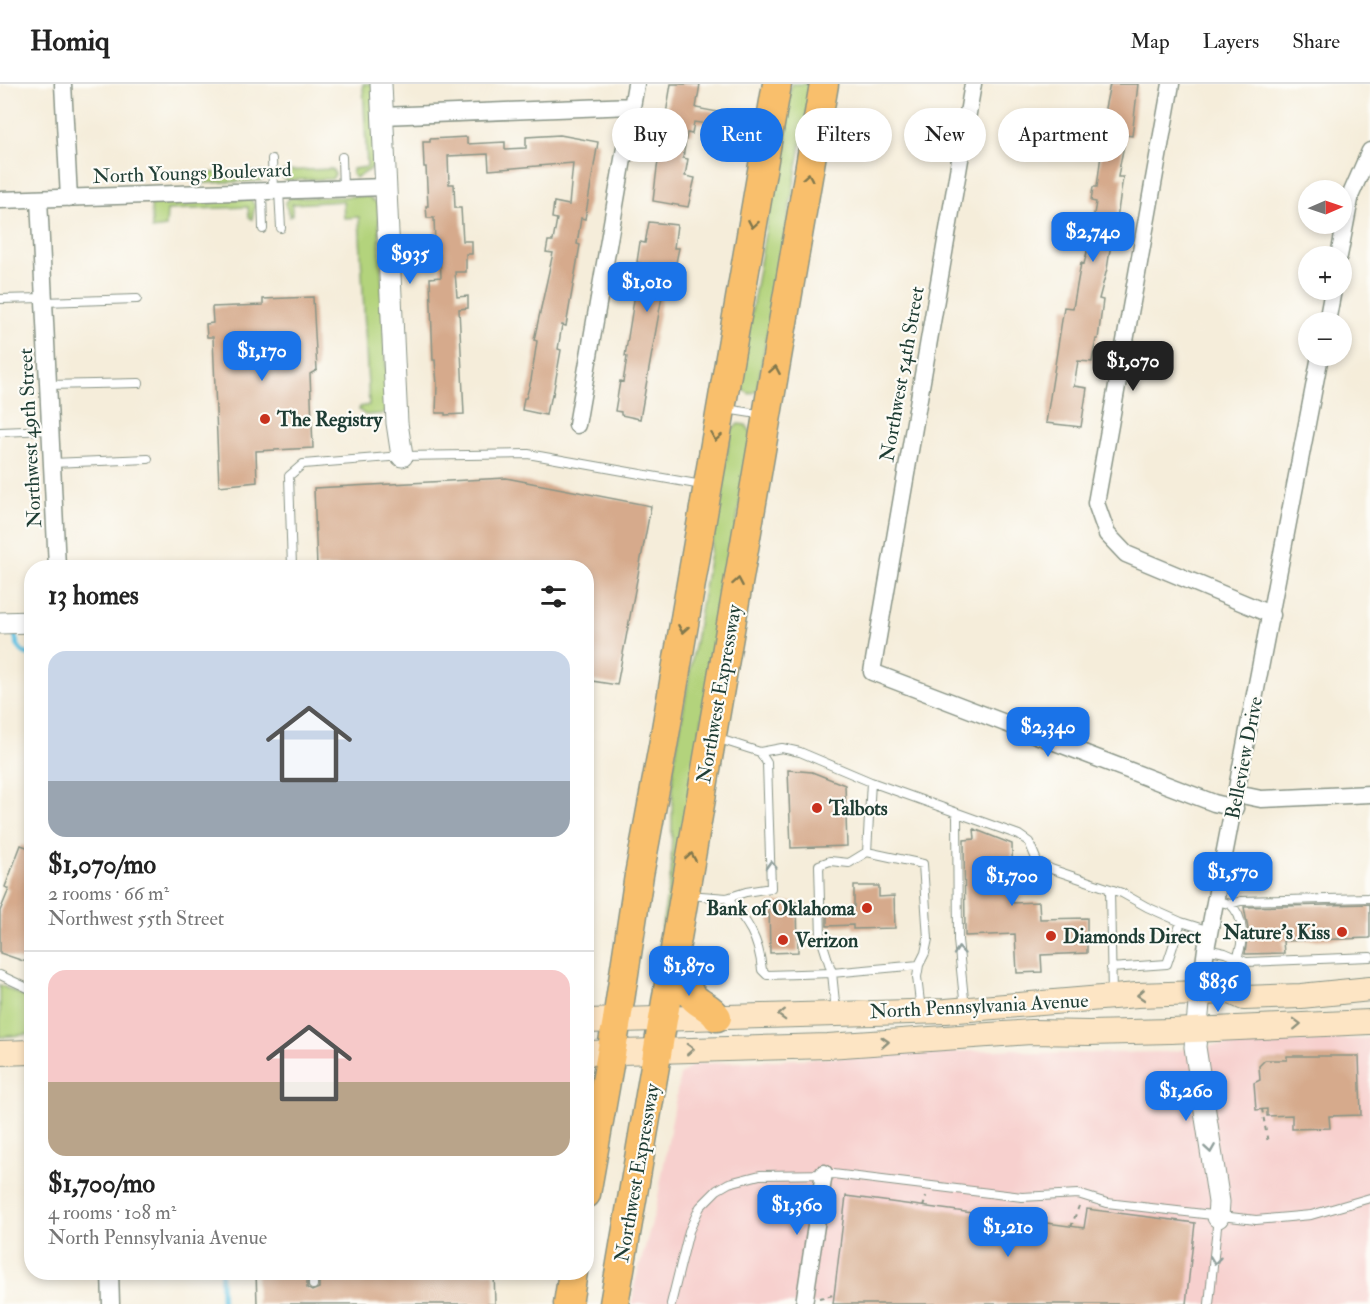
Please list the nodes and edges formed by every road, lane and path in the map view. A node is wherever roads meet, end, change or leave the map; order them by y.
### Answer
1 (63, 84) edge
2 (381, 84) edge
3 (636, 84) edge
4 (777, 84) edge
5 (824, 84) edge
6 (973, 84) edge
7 (1171, 84) edge
8 (632, 106) junction
9 (382, 116) junction
10 (1370, 151) edge
11 (342, 157) dead end
12 (272, 159) dead end
13 (385, 187) junction
14 (343, 189) junction
15 (272, 191) junction
16 (69, 198) junction
17 (39, 199) junction
18 (0, 200) edge
19 (281, 228) dead end
20 (263, 229) dead end
21 (1341, 246) edge
22 (0, 299) edge
23 (137, 299) dead end
24 (44, 300) junction
25 (1318, 366) edge
26 (139, 382) dead end
27 (48, 385) junction
28 (721, 408) junction
29 (767, 415) junction
30 (577, 425) dead end
31 (50, 430) junction
32 (0, 432) edge
33 (402, 456) junction
34 (148, 459) dead end
35 (52, 463) junction
36 (708, 486) junction
37 (57, 560) edge
38 (292, 560) edge
39 (1272, 615) junction
40 (24, 622) edge
41 (0, 623) edge
42 (712, 736) junction
43 (760, 752) junction
44 (871, 782) junction
45 (1370, 794) edge
46 (1236, 801) junction
47 (957, 813) junction
48 (867, 852) junction
49 (1110, 889) junction
50 (684, 895) junction
51 (1370, 897) edge
52 (727, 898) junction
53 (1223, 903) junction
54 (1181, 922) junction
55 (1210, 930) junction
56 (1206, 950) junction
57 (1370, 957) edge
58 (1236, 958) junction
59 (673, 964) junction
60 (919, 965) junction
61 (1111, 968) junction
62 (832, 973) junction
63 (0, 975) edge
64 (24, 986) edge
65 (1370, 989) edge
66 (1200, 993) junction
67 (1112, 998) junction
68 (1244, 998) junction
69 (964, 1009) junction
70 (921, 1011) junction
71 (836, 1013) junction
72 (717, 1017) junction
73 (662, 1018) junction
74 (617, 1020) junction
75 (594, 1021) edge
76 (1370, 1022) edge
77 (1197, 1029) junction
78 (658, 1050) junction
79 (24, 1052) edge
80 (599, 1052) edge
81 (0, 1053) edge
82 (1262, 1109) dead end
83 (594, 1120) edge
84 (1268, 1143) dead end
85 (824, 1173) junction
86 (1078, 1194) junction
87 (1370, 1198) edge
88 (1218, 1217) junction
89 (1071, 1227) dead end
90 (110, 1280) edge
91 (314, 1280) edge
92 (572, 1280) edge
93 (314, 1285) dead end
94 (111, 1304) edge
95 (568, 1304) edge
96 (614, 1304) edge
97 (670, 1304) edge
98 (804, 1304) edge
99 (1209, 1304) edge

1 - 16 street
2 - 9 street
3 - 8 street
4 -> 28 highway
29 -> 5 highway, Northwest Expressway
6 - 46 street, Northwest 54th Street
7 - 39 street
8 - 9 street
8 - 30 street
9 - 13 street
10 - 21 street
11 - 14 lane
12 - 15 lane
13 - 14 street, North Youngs Boulevard
13 - 33 street
14 - 15 street, North Youngs Boulevard
15 - 16 street, North Youngs Boulevard
15 - 19 lane
15 - 20 lane
16 - 17 street, North Youngs Boulevard
17 - 18 street, North Youngs Boulevard
17 - 24 street, Northwest 49th Street
22 - 24 lane
23 - 24 lane
24 - 27 street, Northwest 49th Street
25 - 39 street, Belleview Drive
26 - 27 lane
27 - 31 street, Northwest 49th Street
28 - 29 lane
28 -> 36 highway
42 -> 29 highway, Northwest Expressway
31 - 32 lane
31 - 35 street, Northwest 49th Street
33 - 36 lane
33 - 38 lane
34 - 35 lane
35 - 37 street, Northwest 49th Street
36 -> 74 highway
39 - 46 street, Belleview Drive
40 - 41 street
42 - 43 lane
50 -> 42 highway, Northwest Expressway
43 - 44 lane
52 -> 43 lane
44 - 47 lane
44 - 48 lane
45 - 46 street
46 - 53 street, Belleview Drive
47 - 49 lane
69 -> 47 lane
48 - 60 lane
48 - 62 lane
49 - 54 lane
49 - 61 lane
50 - 52 lane
50 - 59 highway, Northwest Expressway
51 - 53 lane
52 - 62 lane
53 - 55 street, Belleview Drive
53 - 58 lane
54 - 55 lane
54 - 61 lane
55 - 56 street, Belleview Drive
56 - 58 lane
56 - 66 street, Belleview Drive
57 - 58 lane
59 - 72 highway
59 - 73 highway, Northwest Expressway
60 - 62 lane
60 - 70 lane
61 - 67 lane
62 - 71 lane
63 - 64 lane
65 - 68 main road, North Pennsylvania Avenue
66 -> 67 main road, North Pennsylvania Avenue
66 - 68 main road, North Pennsylvania Avenue
66 - 77 street, Belleview Drive
67 - 69 main road, North Pennsylvania Avenue
68 - 77 main road
69 - 70 main road, North Pennsylvania Avenue
70 - 71 main road, North Pennsylvania Avenue
71 -> 72 main road, North Pennsylvania Avenue
72 - 73 main road, North Pennsylvania Avenue
73 - 74 main road, North Pennsylvania Avenue
73 - 78 highway, Northwest Expressway
74 - 75 main road, North Pennsylvania Avenue
74 - 80 highway
77 -> 76 main road, North Pennsylvania Avenue
78 -> 77 main road, North Pennsylvania Avenue
77 -> 88 street, Belleview Drive
78 - 80 main road, North Pennsylvania Avenue
78 - 96 highway, Northwest Expressway
79 - 81 main road
80 - 83 highway
82 - 84 path
85 - 86 lane
85 - 97 lane
85 - 98 street
86 - 88 lane
86 - 89 path
87 - 88 lane
88 -> 99 lane, Belleview Drive
90 - 94 street
91 - 93 lane
92 - 95 highway

